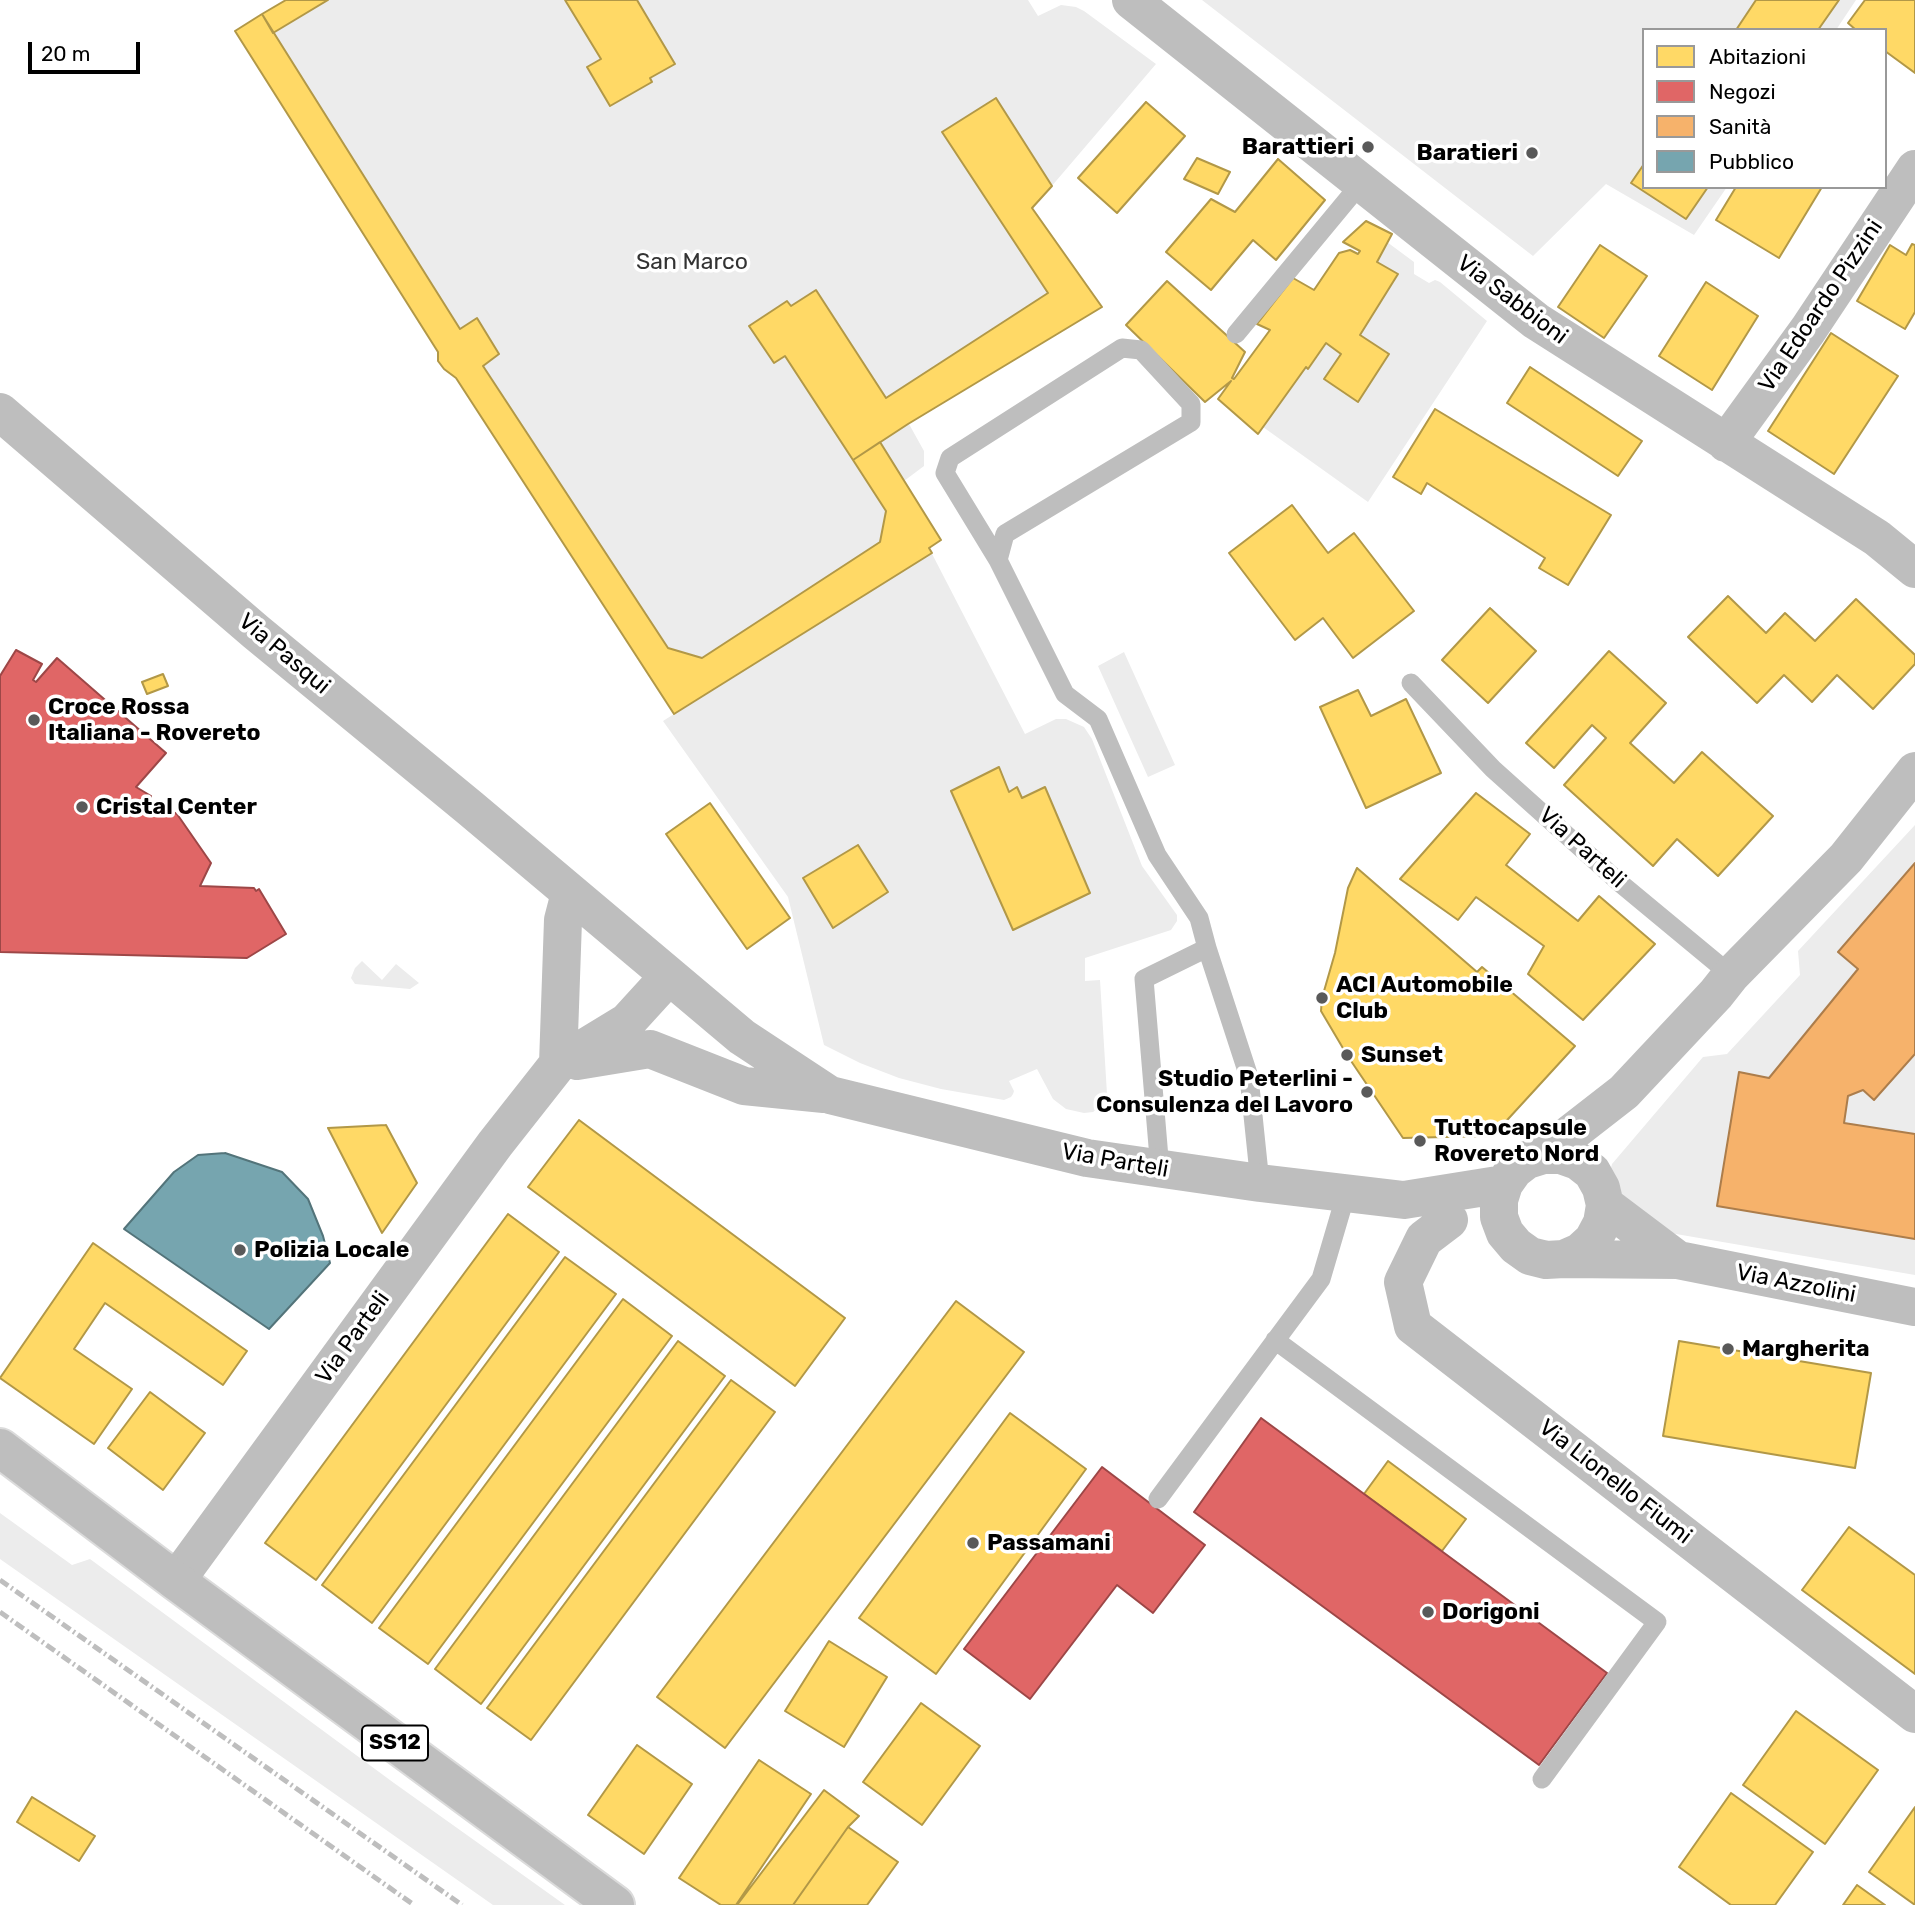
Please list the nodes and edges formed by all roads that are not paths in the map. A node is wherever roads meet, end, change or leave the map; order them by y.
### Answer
1 (1130, 0) edge
2 (1915, 169) edge
3 (1362, 182) junction
4 (1236, 334) dead end
5 (0, 412) edge
6 (1726, 443) junction
7 (998, 560) junction
8 (1915, 569) edge
9 (1411, 683) dead end
10 (1915, 771) edge
11 (570, 893) junction
12 (1207, 948) junction
13 (1731, 975) junction
14 (669, 976) junction
15 (558, 1064) junction
16 (1625, 1092) junction
17 (830, 1095) junction
18 (1543, 1154) junction
19 (1160, 1170) junction
20 (1260, 1183) junction
21 (1504, 1184) junction
22 (1598, 1189) junction
23 (1346, 1194) junction
24 (1404, 1200) junction
25 (1449, 1220) junction
26 (1516, 1246) junction
27 (1563, 1259) junction
28 (1678, 1260) junction
29 (1915, 1307) edge
30 (1275, 1340) junction
31 (0, 1448) edge
32 (1158, 1499) dead end
33 (176, 1581) junction
34 (1915, 1714) edge
35 (1542, 1779) dead end
36 (615, 1905) edge

1 - 3 street, Via Sabbioni
2 - 6 street, Via Edoardo Pizzini
3 - 4 lane
3 - 6 street, Via Sabbioni
5 - 11 street, Via Pasqui
6 - 8 street, Via Sabbioni
7 - 7 lane
7 - 12 lane
9 - 13 lane, Via Parteli
10 - 13 street
11 - 14 street, Via Parteli
11 - 15 street
12 - 19 lane
12 - 20 lane
13 - 16 street
14 - 15 street, Via Parteli
14 - 17 street, Via Parteli
15 - 17 street, Via Parteli
15 - 33 street, Via Parteli
16 - 18 street
16 - 22 street
17 - 19 street, Via Parteli
18 - 21 street
18 - 22 street
19 - 20 street, Via Parteli
20 - 23 street, Via Parteli
21 - 24 street, Via Parteli
21 - 26 street
22 - 27 street
22 - 28 street, Via Azzolini
23 - 24 street, Via Parteli
23 - 30 lane
24 - 25 street, Via Parteli
25 - 26 street, Via Parteli
25 - 34 street, Via Lionello Fiumi
26 - 27 street, Via Parteli
27 - 28 street, Via Azzolini
28 - 29 street, Via Azzolini
30 - 32 lane
30 - 35 lane
31 - 33 street, SS12
33 - 36 street, SS12

